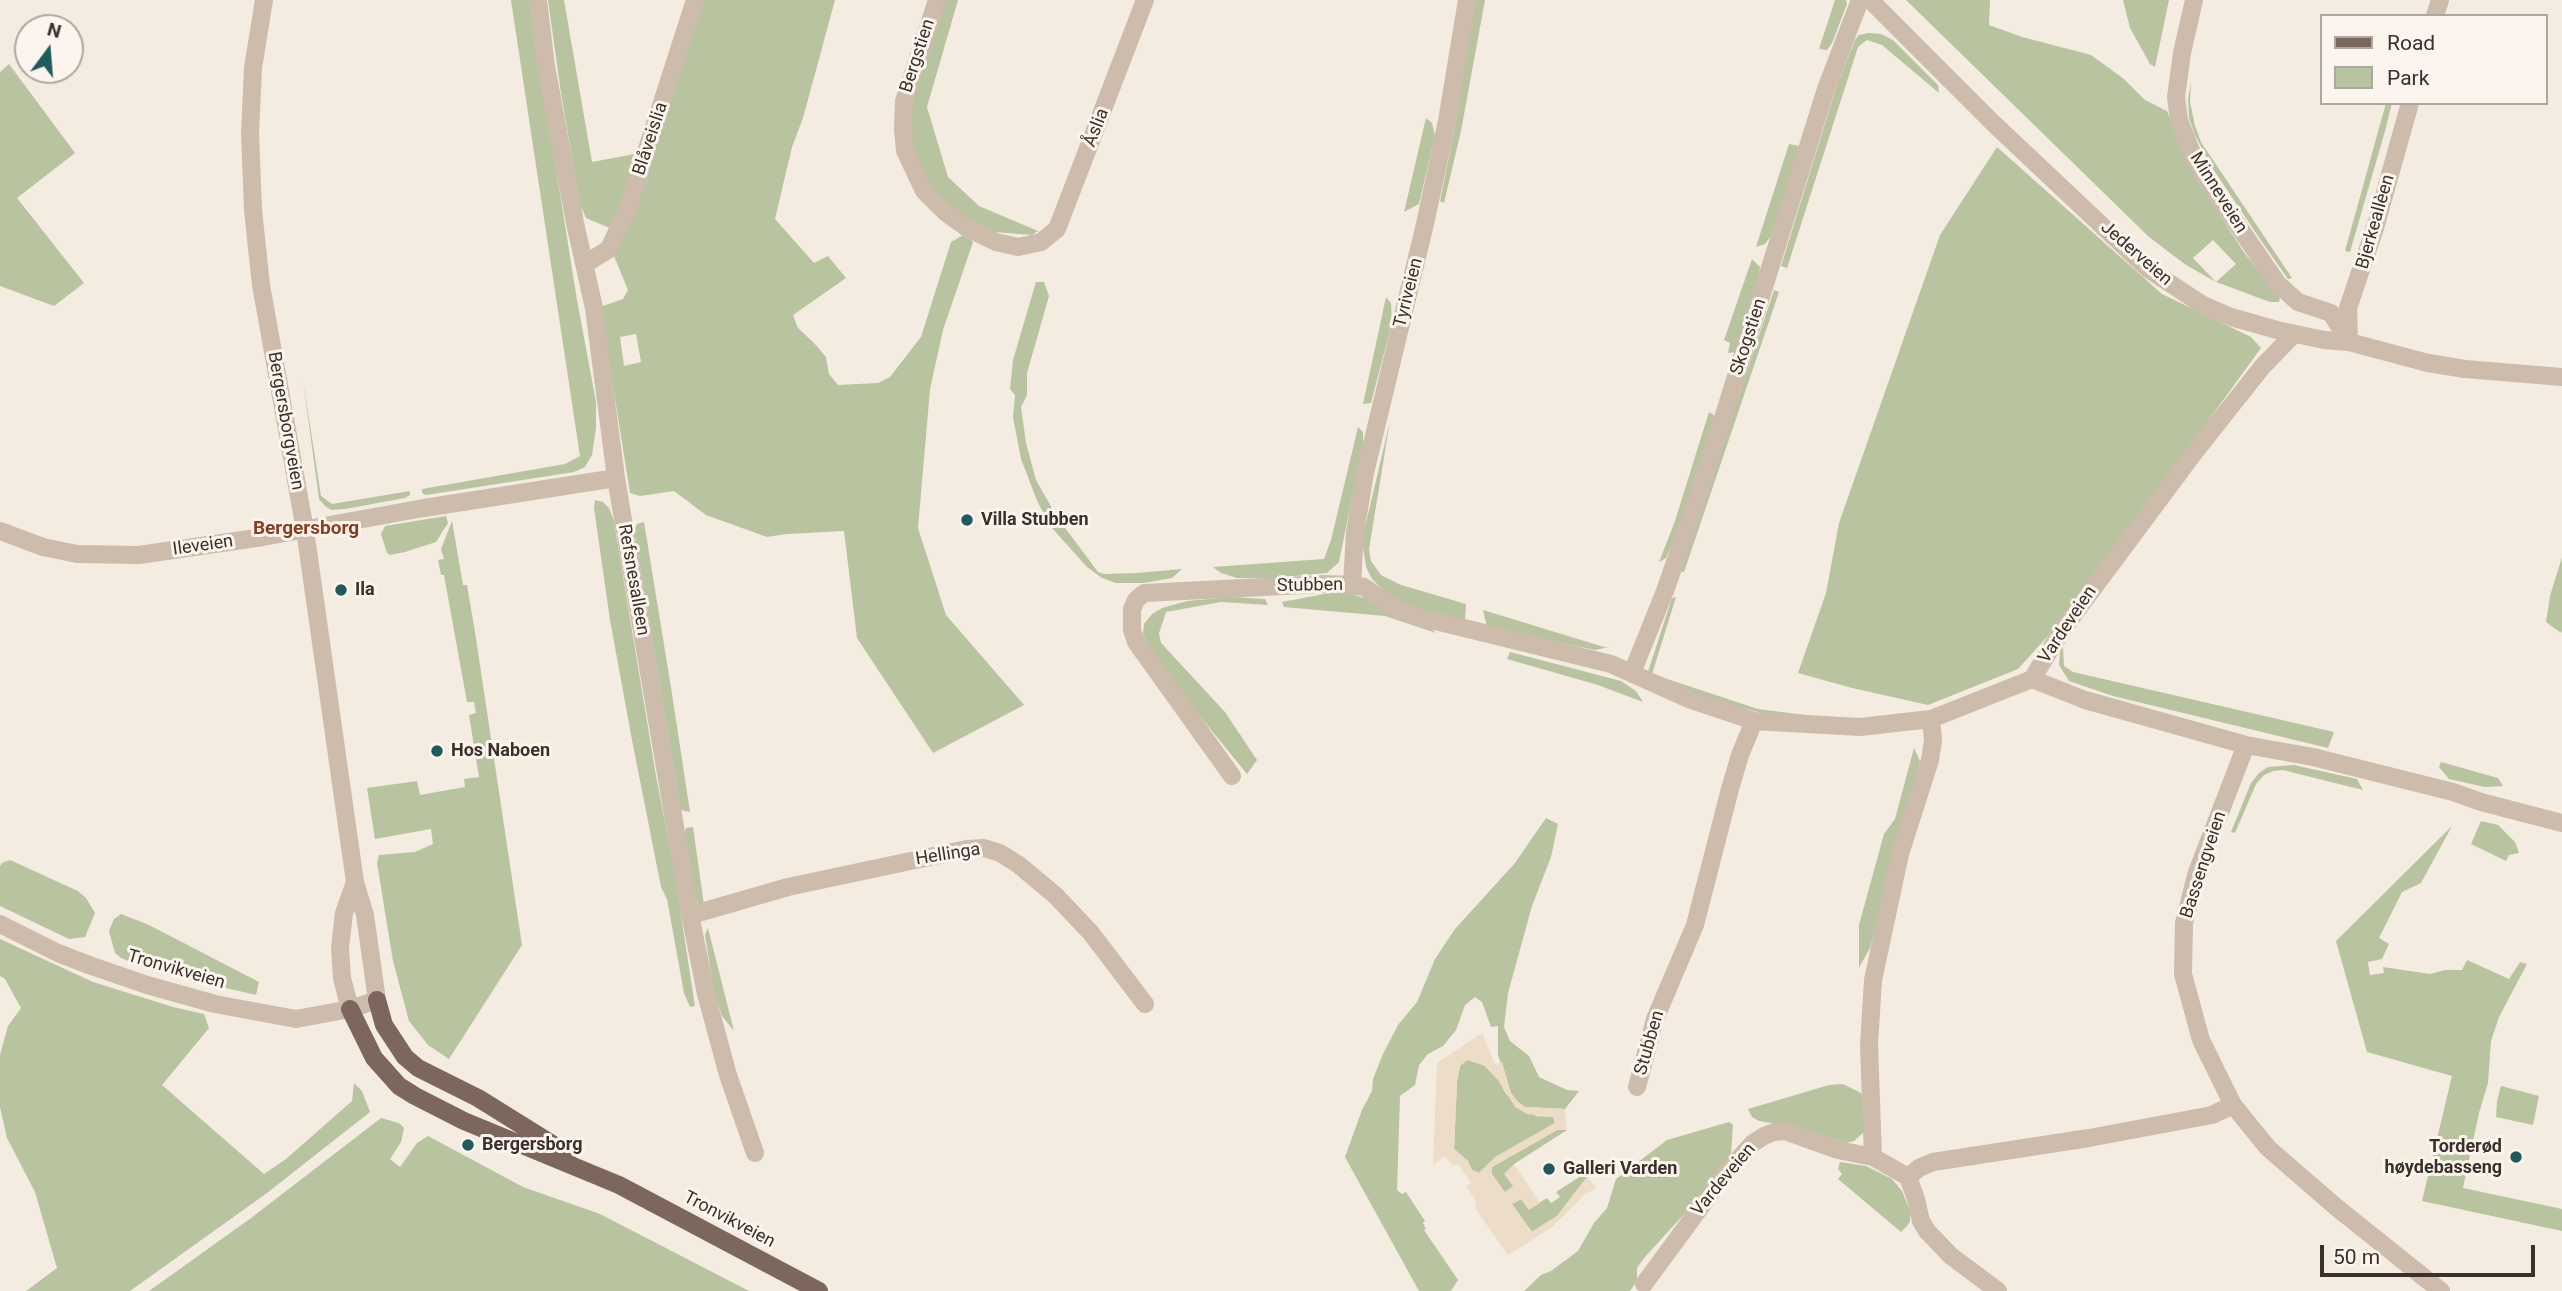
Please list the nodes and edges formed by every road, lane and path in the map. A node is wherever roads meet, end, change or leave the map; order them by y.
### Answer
1 (264, 0) edge
2 (538, 0) edge
3 (695, 0) edge
4 (937, 0) edge
5 (1145, 0) edge
6 (1467, 0) edge
7 (1860, 0) edge
8 (1870, 0) edge
9 (2194, 0) edge
10 (2409, 105) edge
11 (1034, 245) joint
12 (585, 264) junction
13 (2294, 334) junction
14 (2349, 342) junction
15 (2562, 377) edge
16 (616, 478) junction
17 (305, 530) junction
18 (0, 531) edge
19 (1352, 585) junction
20 (1632, 673) junction
21 (2032, 680) junction
22 (1931, 719) junction
23 (1754, 720) junction
24 (2246, 745) junction
25 (1232, 776) dead end
26 (2562, 823) edge
27 (355, 882) junction
28 (691, 915) junction
29 (0, 924) edge
30 (377, 1000) junction
31 (1145, 1004) dead end
32 (350, 1009) junction
33 (1637, 1087) dead end
34 (2232, 1105) junction
35 (755, 1153) dead end
36 (1873, 1157) junction
37 (1908, 1177) junction
38 (619, 1185) junction
39 (1644, 1284) dead end
40 (1976, 1284) edge
41 (819, 1291) edge
42 (1998, 1291) edge
43 (2441, 1291) edge

1 - 17 street, Bergersborgveien
2 - 12 street, Refsnesalleen
3 - 12 street, Blåveislia
4 - 11 street, Bergstien
5 - 11 street, Åslia
6 - 19 street, Tyriveien
7 - 20 street, Skogstien
8 - 13 street, Jederveien
9 - 14 street, Minneveien
10 - 14 street, Bjerkeallèen
12 - 16 street, Refsnesalleen
13 - 14 street, Jederveien
13 - 21 street, Vardeveien
14 - 15 street, Jederveien
16 - 17 street, Ileveien
16 - 28 street, Refsnesalleen
17 - 18 street, Ileveien
17 - 27 street, Bergersborgveien
19 - 20 street, Stubben
19 - 25 street, Stubben
20 - 23 street, Stubben
21 - 22 street, Vardeveien
21 - 24 street
22 - 23 street, Stubben
22 - 36 street
23 - 33 street, Stubben
24 - 26 street
24 - 34 street, Bassengveien
27 - 30 street, Bergersborgveien
27 - 32 street, Bergersborgveien
28 - 31 street, Hellinga
28 - 35 street, Refsnesalleen
29 - 32 street, Tronvikveien
30 - 32 street, Tronvikveien
30 - 38 main road, Tronvikveien
32 - 38 main road, Tronvikveien
34 - 37 street
34 - 43 street, Bassengveien
36 - 37 street, Vardeveien
36 - 39 street, Vardeveien
37 - 40 street
38 - 41 main road, Tronvikveien
40 - 42 street

